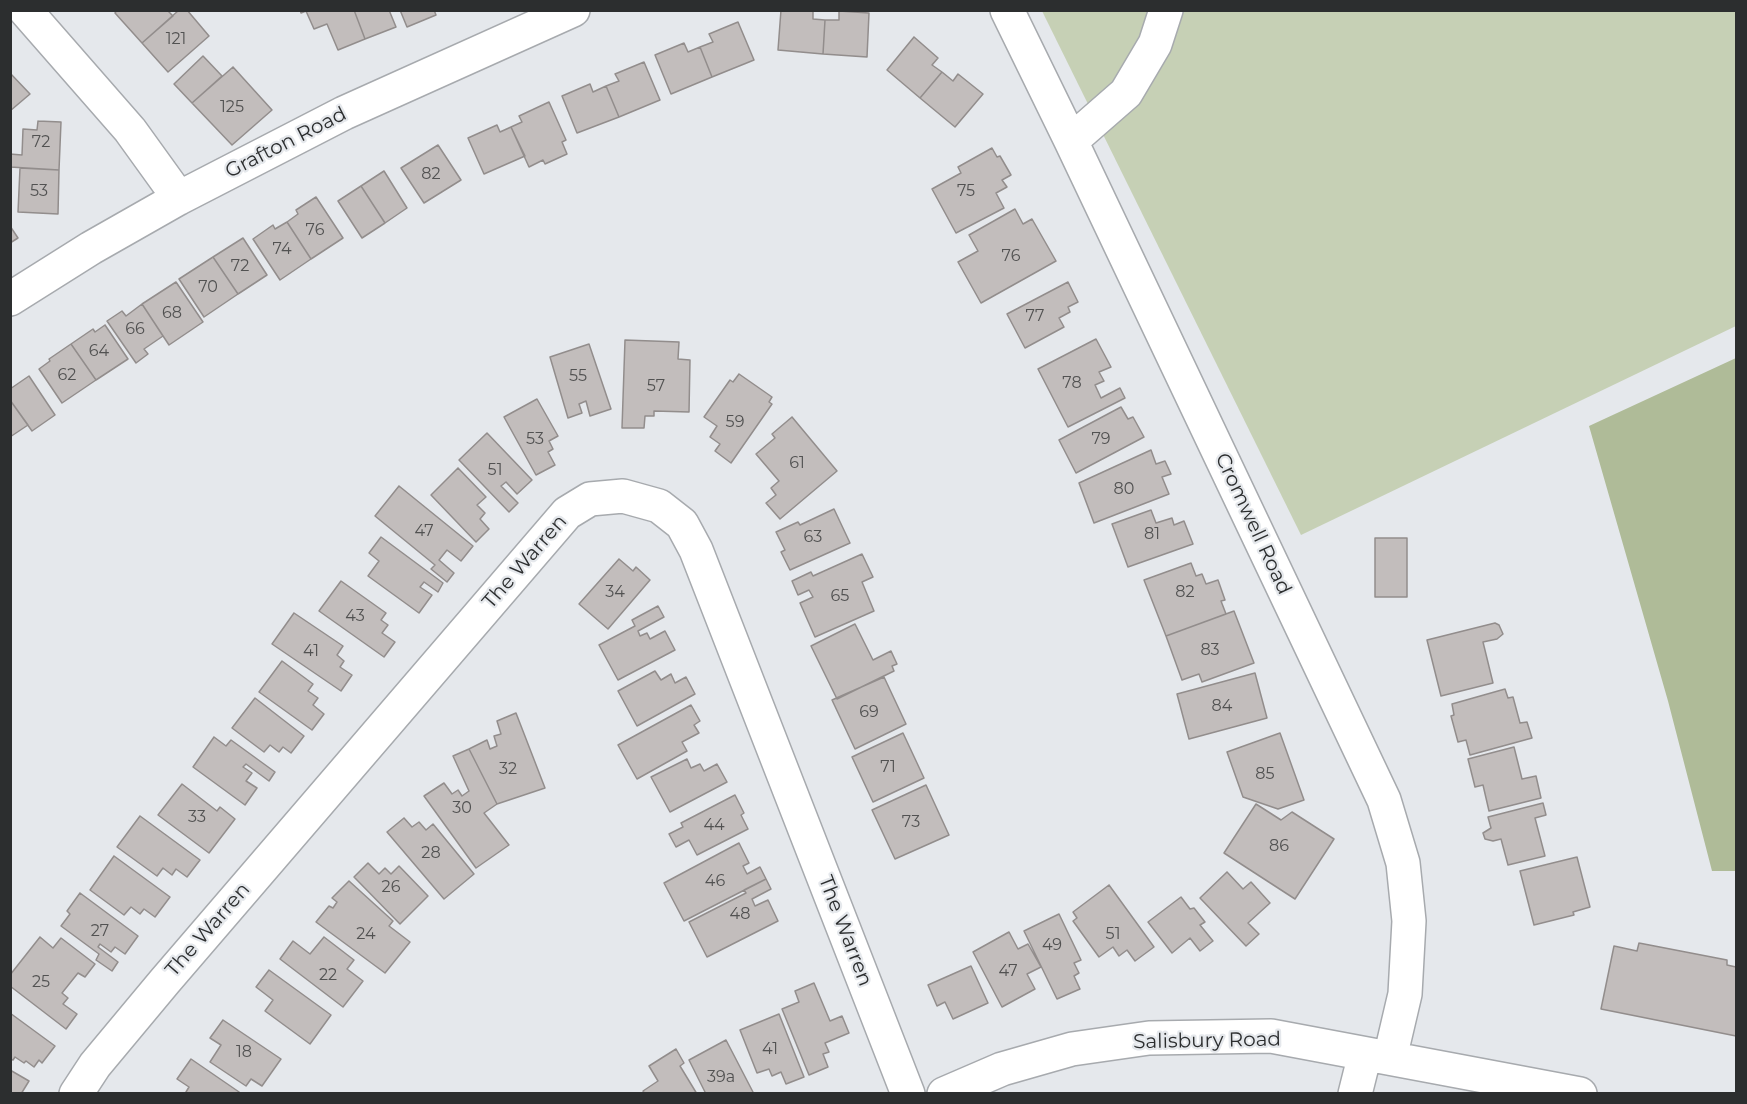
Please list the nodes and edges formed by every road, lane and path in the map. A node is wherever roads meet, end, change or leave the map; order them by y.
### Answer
1 (25, 10) edge
2 (573, 10) edge
3 (1007, 10) edge
4 (1166, 10) edge
5 (1071, 141) junction
6 (179, 198) junction
7 (10, 298) edge
8 (1378, 1056) junction
9 (76, 1094) edge
10 (908, 1094) edge
11 (944, 1094) edge
12 (1355, 1094) edge
13 (1580, 1094) edge

1 - 6 street
2 - 6 street, Grafton Road
3 - 5 street, Cromwell Road
4 - 5 street
5 - 8 street, Cromwell Road
6 - 7 street, Grafton Road
8 - 11 street, Salisbury Road
8 - 12 street, Cromwell Road
8 - 13 street, Salisbury Road
9 - 10 street, The Warren

